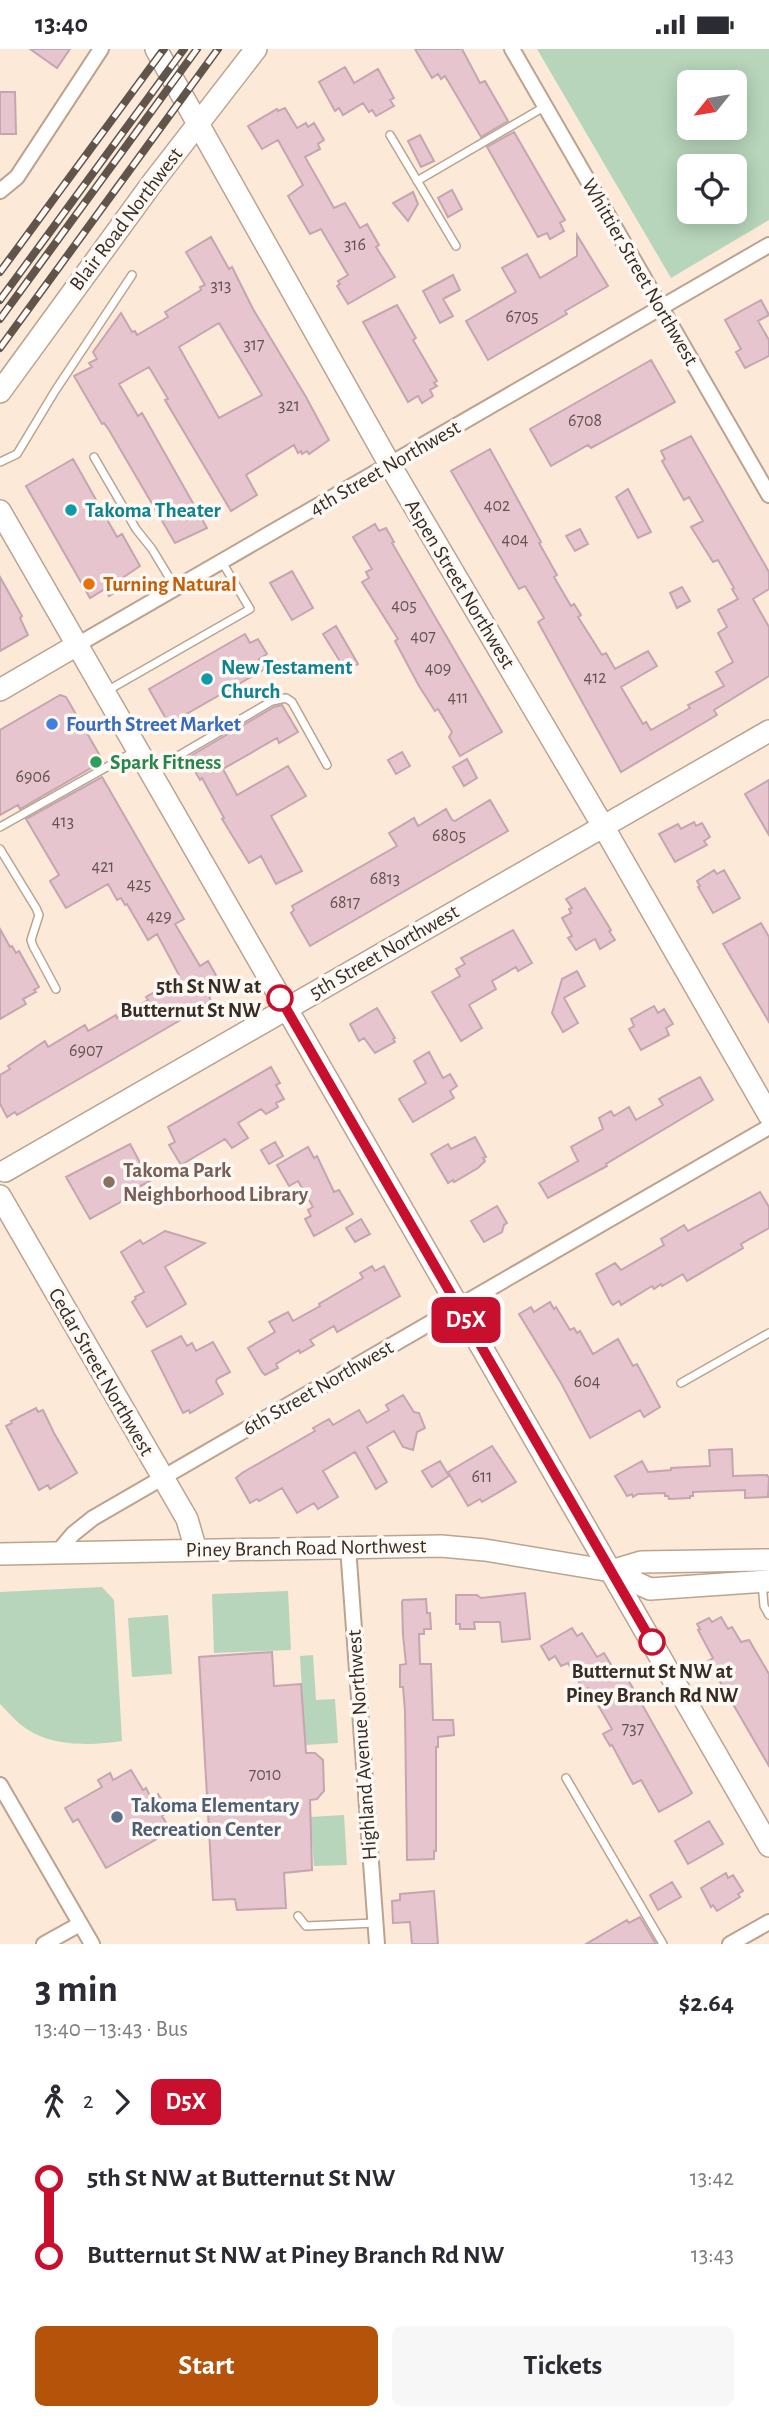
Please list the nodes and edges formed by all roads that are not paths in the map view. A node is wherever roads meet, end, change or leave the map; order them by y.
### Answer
1 (101, 49) edge
2 (156, 49) edge
3 (256, 49) edge
4 (512, 49) edge
5 (544, 107) junction
6 (198, 124) junction
7 (390, 135) dead end
8 (418, 181) junction
9 (0, 191) edge
10 (769, 245) edge
11 (456, 246) dead end
12 (132, 275) dead end
13 (660, 308) junction
14 (0, 392) edge
15 (94, 457) dead end
16 (0, 462) edge
17 (390, 465) junction
18 (769, 495) edge
19 (2, 520) edge
20 (222, 562) junction
21 (176, 588) junction
22 (77, 645) junction
23 (0, 690) edge
24 (104, 692) junction
25 (769, 731) edge
26 (137, 750) junction
27 (327, 765) dead end
28 (150, 772) junction
29 (603, 826) junction
30 (0, 827) edge
31 (0, 849) edge
32 (3, 858) edge
33 (56, 989) dead end
34 (286, 1009) junction
35 (769, 1115) edge
36 (769, 1127) edge
37 (2, 1173) edge
38 (0, 1196) edge
39 (458, 1307) junction
40 (769, 1333) edge
41 (681, 1383) dead end
42 (163, 1477) junction
43 (348, 1546) junction
44 (196, 1550) junction
45 (57, 1553) junction
46 (0, 1554) edge
47 (769, 1560) edge
48 (611, 1571) junction
49 (766, 1581) edge
50 (769, 1615) edge
51 (566, 1778) dead end
52 (0, 1785) edge
53 (769, 1846) edge
54 (298, 1916) dead end
55 (769, 1922) edge
56 (375, 1923) junction
57 (80, 1924) junction
58 (44, 1944) edge
59 (92, 1944) edge
60 (377, 1944) edge
61 (663, 1944) edge
62 (730, 1944) edge

1 - 9 street
2 - 6 street, Aspen Street Northwest
3 - 6 street, Blair Road Northwest
4 - 5 street, Whittier Street Northwest
5 - 8 lane
5 - 13 street, Whittier Street Northwest
6 - 14 street, Blair Road Northwest
6 - 17 street, Aspen Street Northwest
7 - 8 lane
8 - 11 lane
10 - 13 street, 4th Street Northwest
12 - 16 lane
13 - 17 street, 4th Street Northwest
13 - 18 street, Whittier Street Northwest
15 - 21 lane
17 - 20 street, 4th Street Northwest
17 - 29 street, Aspen Street Northwest
19 - 22 street
20 - 21 street, 4th Street Northwest
20 - 24 lane
21 - 22 street, 4th Street Northwest
22 - 23 street, 4th Street Northwest
22 - 24 street
24 - 26 street
25 - 29 street, 5th Street Northwest
26 - 28 street
26 - 30 lane
27 - 28 lane
28 - 34 street
29 - 34 street, 5th Street Northwest
29 - 35 street, Aspen Street Northwest
31 - 32 lane
32 - 33 lane
34 - 37 street, 5th Street Northwest
34 - 39 street
36 - 39 street, 6th Street Northwest
38 - 42 street, Cedar Street Northwest
39 - 42 street, 6th Street Northwest
39 - 48 street
40 - 41 lane
42 - 44 street, Cedar Street Northwest
42 - 45 street, 6th Street Northwest
43 - 44 street, Piney Branch Road Northwest
43 - 48 street, Piney Branch Road Northwest
43 - 56 street, Highland Avenue Northwest
44 - 45 street, Piney Branch Road Northwest
45 - 46 street, Piney Branch Road Northwest
47 - 48 street, Piney Branch Road Northwest
48 - 49 street, Piney Branch Road Northwest
48 - 53 street
49 - 50 lane
51 - 61 lane
52 - 57 street
54 - 56 lane
55 - 62 street
56 - 60 street, Highland Avenue Northwest
57 - 58 street
57 - 59 street

